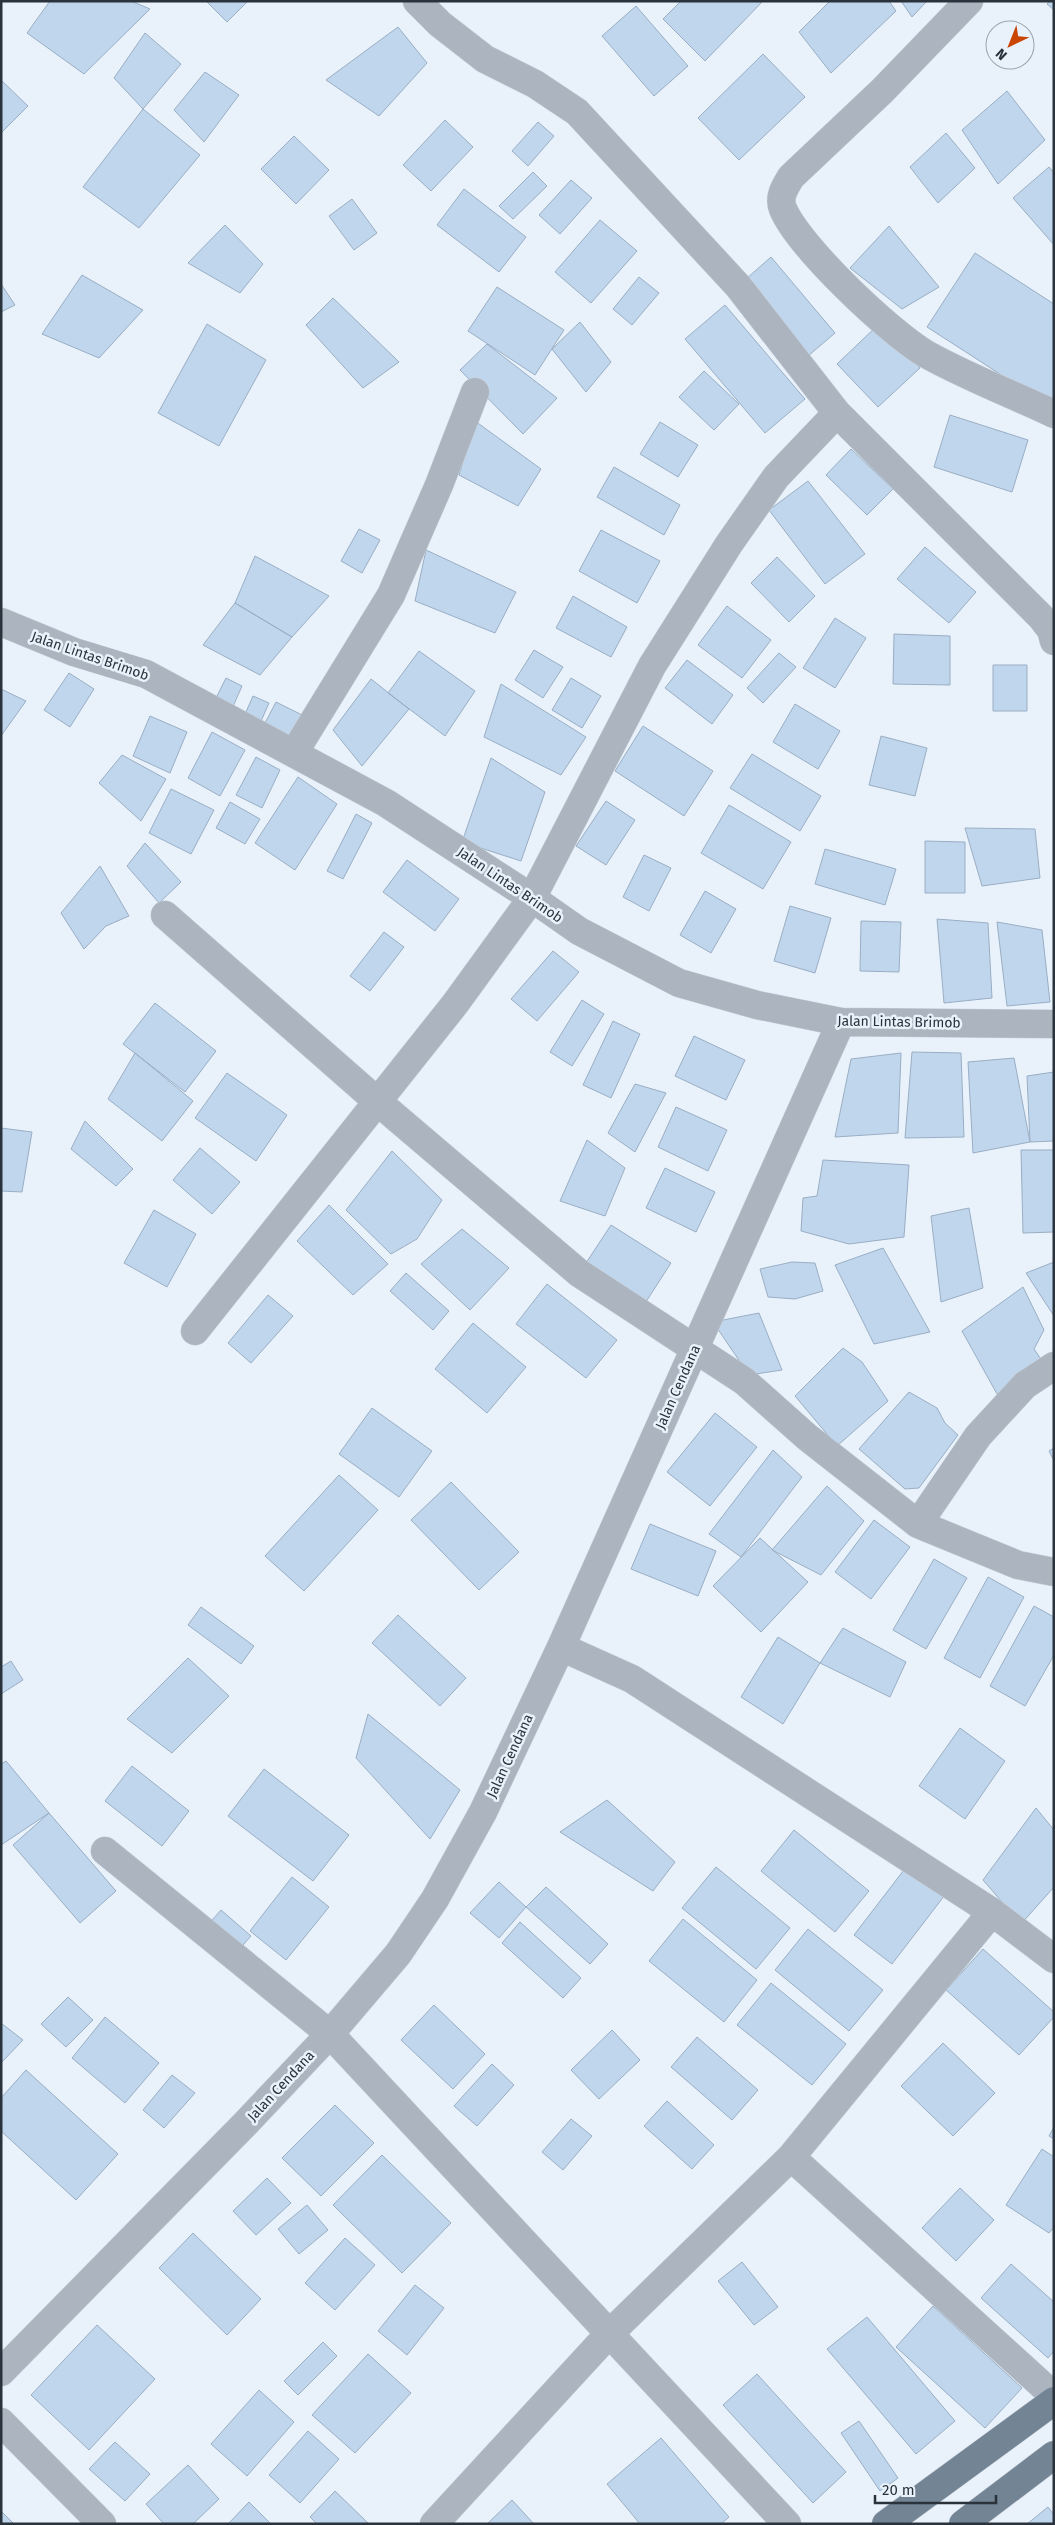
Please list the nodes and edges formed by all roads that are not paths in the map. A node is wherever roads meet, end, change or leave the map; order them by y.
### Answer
1 (418, 1) edge
2 (969, 1) edge
3 (475, 392) dead end
4 (837, 413) junction
5 (1054, 414) edge
6 (1, 622) edge
7 (1054, 641) edge
8 (294, 753) junction
9 (532, 898) junction
10 (165, 915) dead end
11 (841, 1022) junction
12 (1054, 1024) edge
13 (378, 1102) junction
14 (195, 1331) dead end
15 (695, 1350) junction
16 (1054, 1366) edge
17 (918, 1524) junction
18 (1054, 1572) edge
19 (561, 1647) junction
20 (104, 1851) dead end
21 (992, 1912) junction
22 (1054, 1960) edge
23 (330, 2034) junction
24 (791, 2157) junction
25 (608, 2334) junction
26 (1, 2372) edge
27 (1054, 2396) edge
28 (1054, 2401) edge
29 (1, 2422) edge
30 (1054, 2455) edge
31 (102, 2524) edge
32 (434, 2524) edge
33 (787, 2524) edge
34 (886, 2524) edge
35 (963, 2524) edge

1 - 4 street
2 - 5 street
3 - 8 street
4 - 7 street
4 - 9 street
6 - 8 street, Jalan Lintas Brimob
8 - 9 street, Jalan Lintas Brimob
9 - 11 street, Jalan Lintas Brimob
9 - 13 street
10 - 13 street
11 - 12 street, Jalan Lintas Brimob
11 - 15 street, Jalan Cendana
13 - 14 street
13 - 15 street
15 - 17 street
15 - 19 street, Jalan Cendana
16 - 17 street
17 - 18 street
19 - 21 street
19 - 23 street, Jalan Cendana
20 - 23 street
21 - 22 street
21 - 24 street
23 - 25 street
23 - 26 street, Jalan Cendana
24 - 25 street
24 - 27 street
25 - 32 street
25 - 33 street
28 - 34 main road
29 - 31 street
30 - 35 main road

